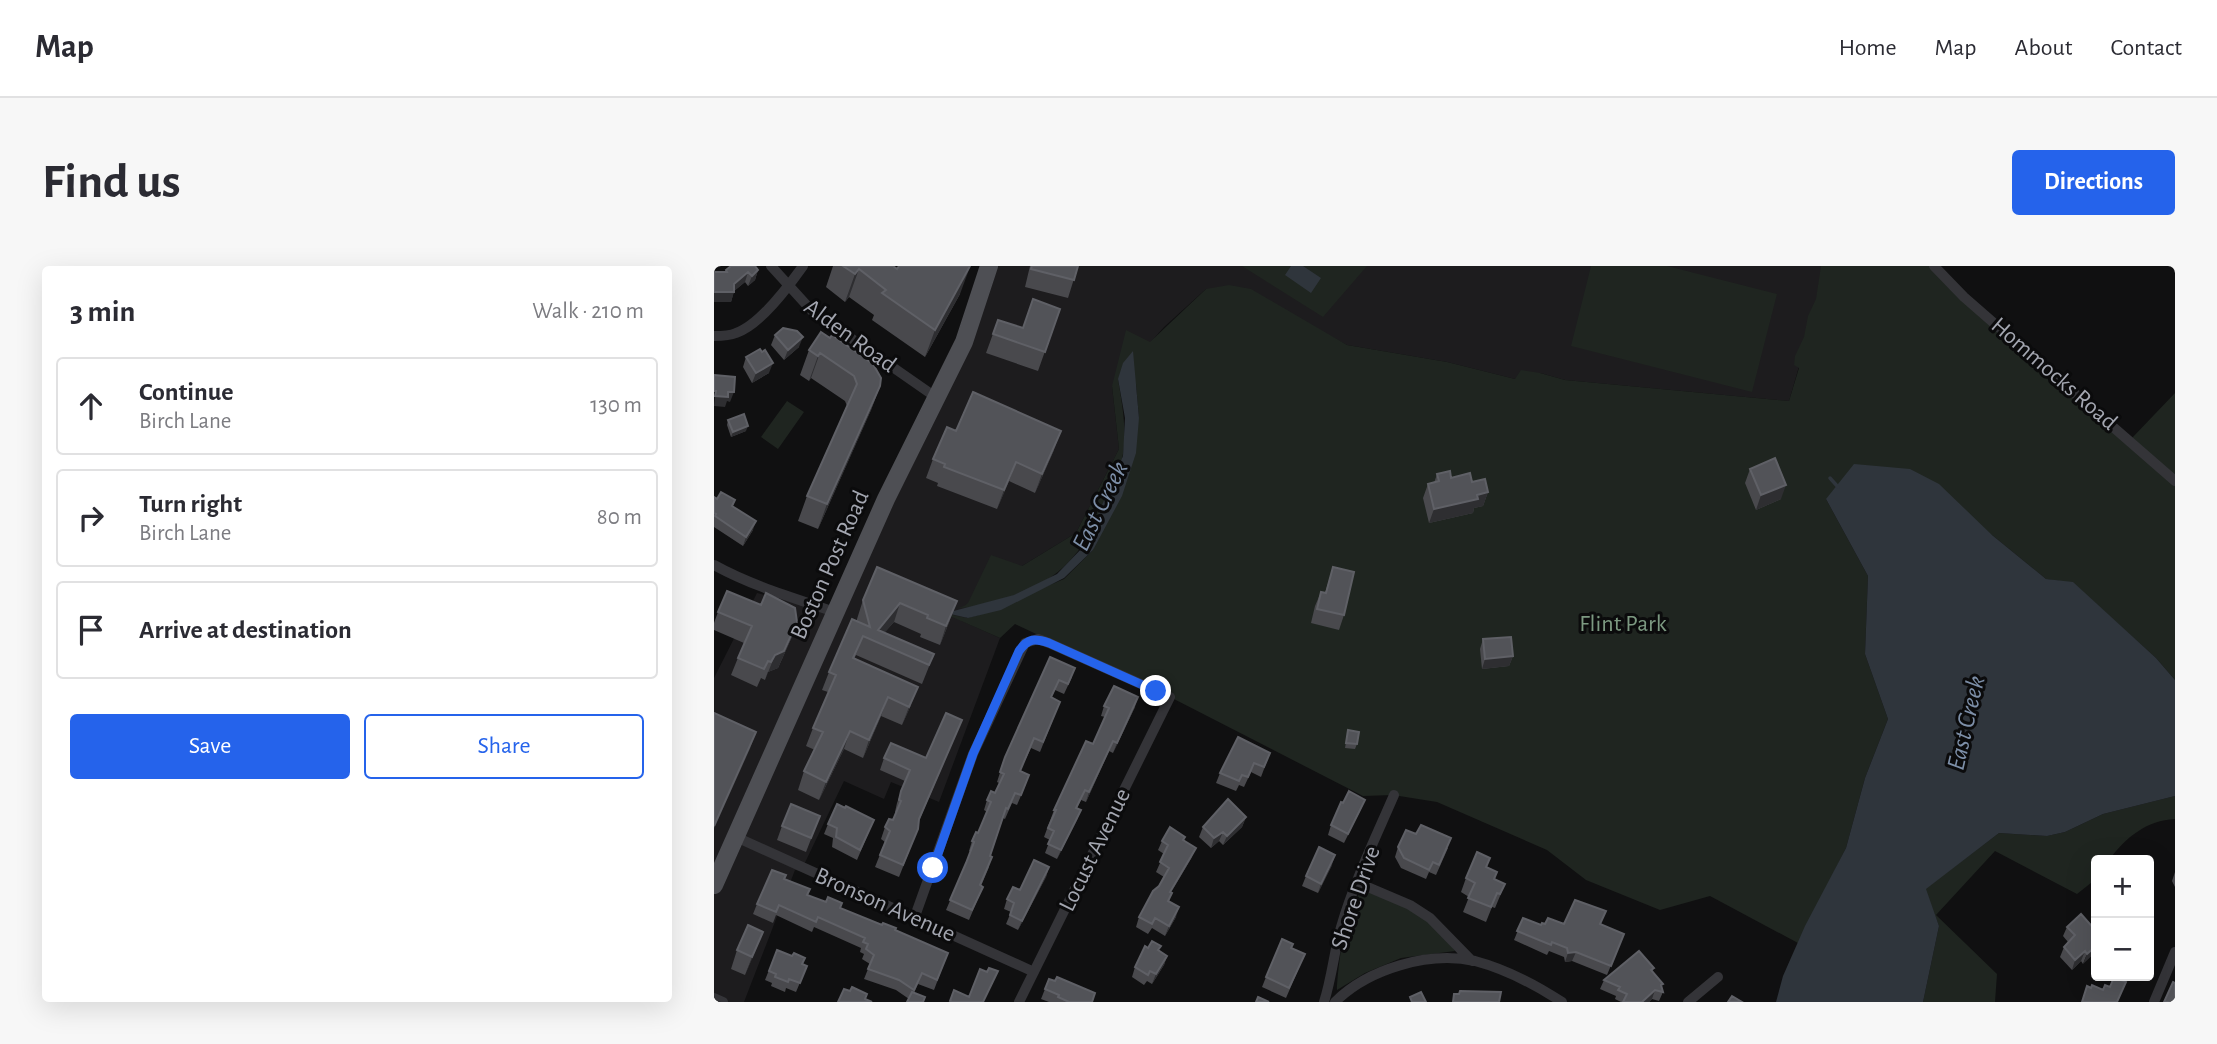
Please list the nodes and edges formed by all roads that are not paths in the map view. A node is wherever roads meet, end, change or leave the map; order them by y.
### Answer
1 (771, 266) edge
2 (803, 266) edge
3 (989, 266) edge
4 (1934, 266) edge
5 (788, 287) junction
6 (714, 337) edge
7 (937, 398) junction
8 (2175, 481) edge
9 (714, 565) edge
10 (835, 612) junction
11 (1394, 795) dead end
12 (736, 837) junction
13 (1356, 882) junction
14 (714, 885) edge
15 (914, 919) junction
16 (2175, 952) edge
17 (1472, 961) junction
18 (1034, 972) junction
19 (1718, 977) dead end
20 (714, 998) edge
21 (723, 1002) edge
22 (1019, 1002) edge
23 (1324, 1002) edge
24 (1335, 1002) edge
25 (1562, 1002) edge
26 (1688, 1002) edge
27 (2154, 1002) edge

1 - 5 street, Alden Road
2 - 5 street
3 - 7 main road, Boston Post Road
4 - 8 street, Hommocks Road
5 - 6 street
5 - 7 street, Alden Road
7 - 10 main road, Boston Post Road
9 - 10 street
10 - 12 main road, Boston Post Road
11 - 13 street, Shore Drive
12 - 14 main road, Boston Post Road
12 - 15 street, Bronson Avenue
13 - 17 street
13 - 23 street, Shore Drive
15 - 18 street, Bronson Avenue
15 - 18 street, Locust Avenue
16 - 27 street
17 - 24 street
17 - 25 street
18 - 22 street, Locust Avenue
19 - 26 street
20 - 21 street

